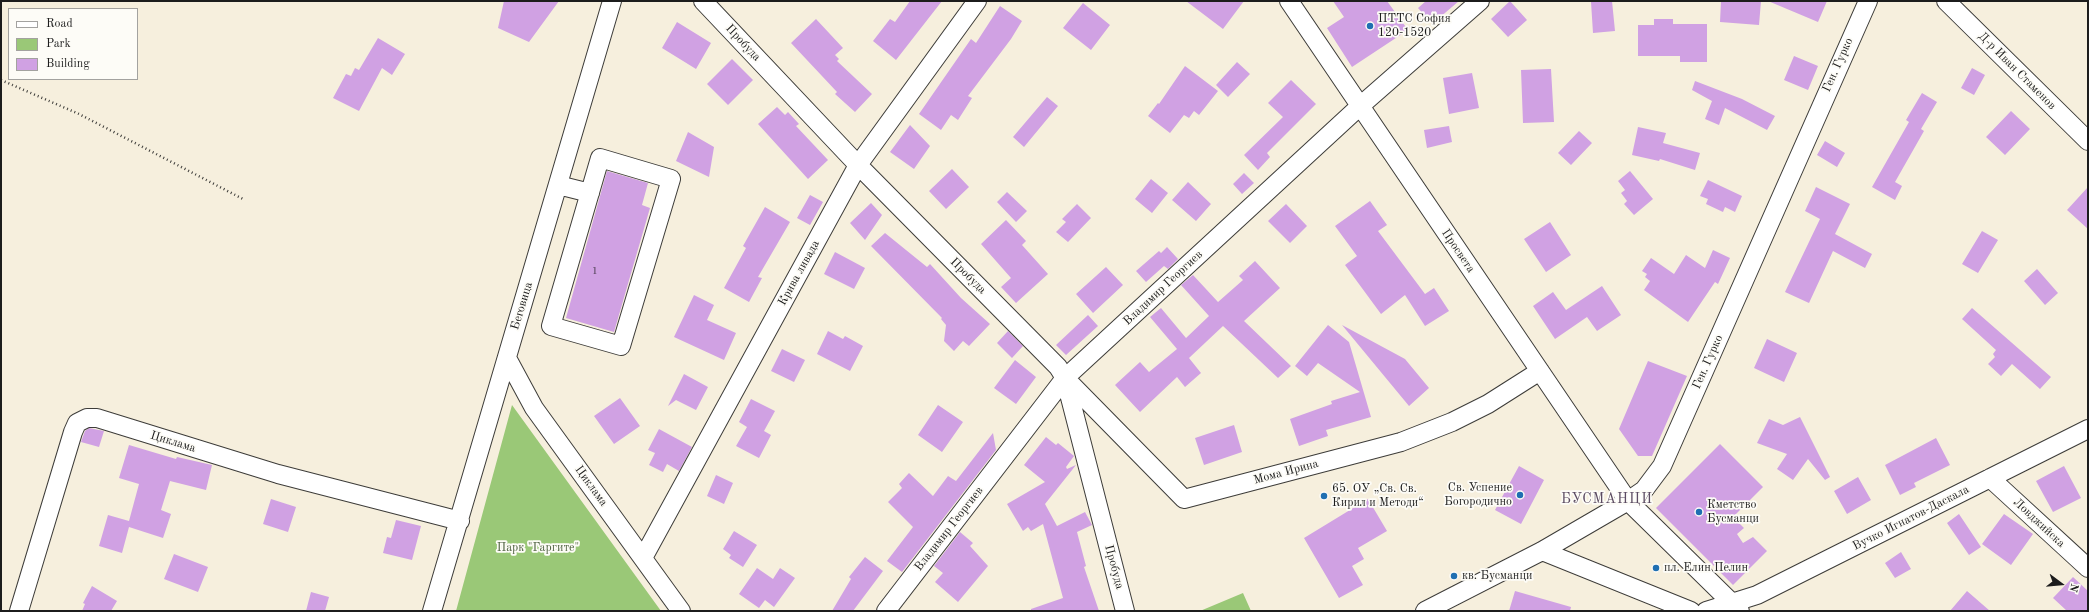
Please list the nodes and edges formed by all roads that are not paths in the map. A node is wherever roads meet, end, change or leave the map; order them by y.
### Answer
1 (612, 1) edge
2 (703, 1) edge
3 (977, 1) edge
4 (1289, 1) edge
5 (1480, 1) edge
6 (1868, 1) edge
7 (1946, 1) edge
8 (1359, 107) junction
9 (2088, 141) edge
10 (858, 165) junction
11 (558, 185) junction
12 (590, 193) junction
13 (507, 358) junction
14 (1540, 372) junction
15 (1065, 378) junction
16 (2088, 429) edge
17 (1990, 478) junction
18 (1628, 501) junction
19 (460, 521) junction
20 (1542, 551) junction
21 (643, 558) junction
22 (2088, 568) edge
23 (1736, 608) edge
24 (19, 611) edge
25 (432, 611) edge
26 (681, 611) edge
27 (886, 611) edge
28 (1126, 611) edge
29 (1425, 611) edge
30 (1691, 611) edge
31 (1706, 611) edge

1 - 11 street, Беговица
2 - 10 street, Пробуда
3 - 10 street, Крива ливада
4 - 8 street, Просвета
5 - 8 street, Владимир Георгиев
6 - 18 street, Ген. Гурко
7 - 9 street, Д-р Иван Стаменов
8 - 14 street, Просвета
8 - 15 street, Владимир Георгиев
10 - 15 street, Пробуда
10 - 21 street, Крива ливада
11 - 12 street
11 - 13 street, Беговица
12 - 12 street
13 - 19 street, Беговица
13 - 21 street, Циклама
14 - 15 street, Мома Ирина
14 - 18 street, Просвета
15 - 27 street, Владимир Георгиев
15 - 28 street, Пробуда
16 - 17 street, Вучко Игнатов-Даскала
17 - 22 street, Ловджийска
17 - 23 street, Вучко Игнатов-Даскала
18 - 20 street, Ген. Гурко
18 - 23 street, Просвета
19 - 24 street, Циклама
19 - 25 street, Беговица
20 - 29 street, Ген. Гурко
20 - 30 street
21 - 26 street, Циклама
23 - 31 street, Вучко Игнатов-Даскала

